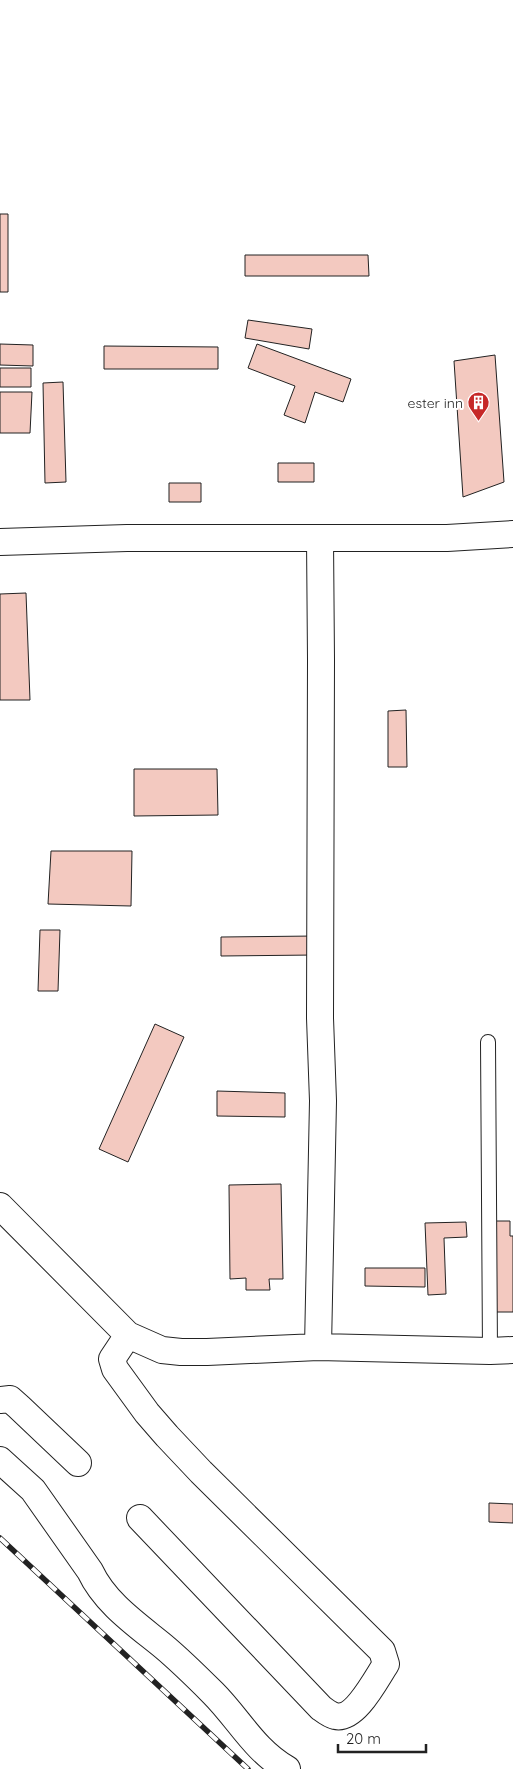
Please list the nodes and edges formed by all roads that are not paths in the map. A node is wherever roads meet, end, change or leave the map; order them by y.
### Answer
1 (513, 534) edge
2 (320, 540) junction
3 (0, 542) edge
4 (488, 1042) dead end
5 (0, 1206) edge
6 (128, 1335) junction
7 (318, 1347) junction
8 (502, 1351) edge
9 (0, 1400) edge
10 (0, 1460) edge
11 (78, 1463) dead end
12 (140, 1518) dead end
13 (287, 1769) edge

1 - 2 street
2 - 3 street
2 - 7 street
4 - 8 lane
5 - 6 street
6 - 7 street
6 - 12 street
7 - 8 street
9 - 11 street
10 - 13 street

